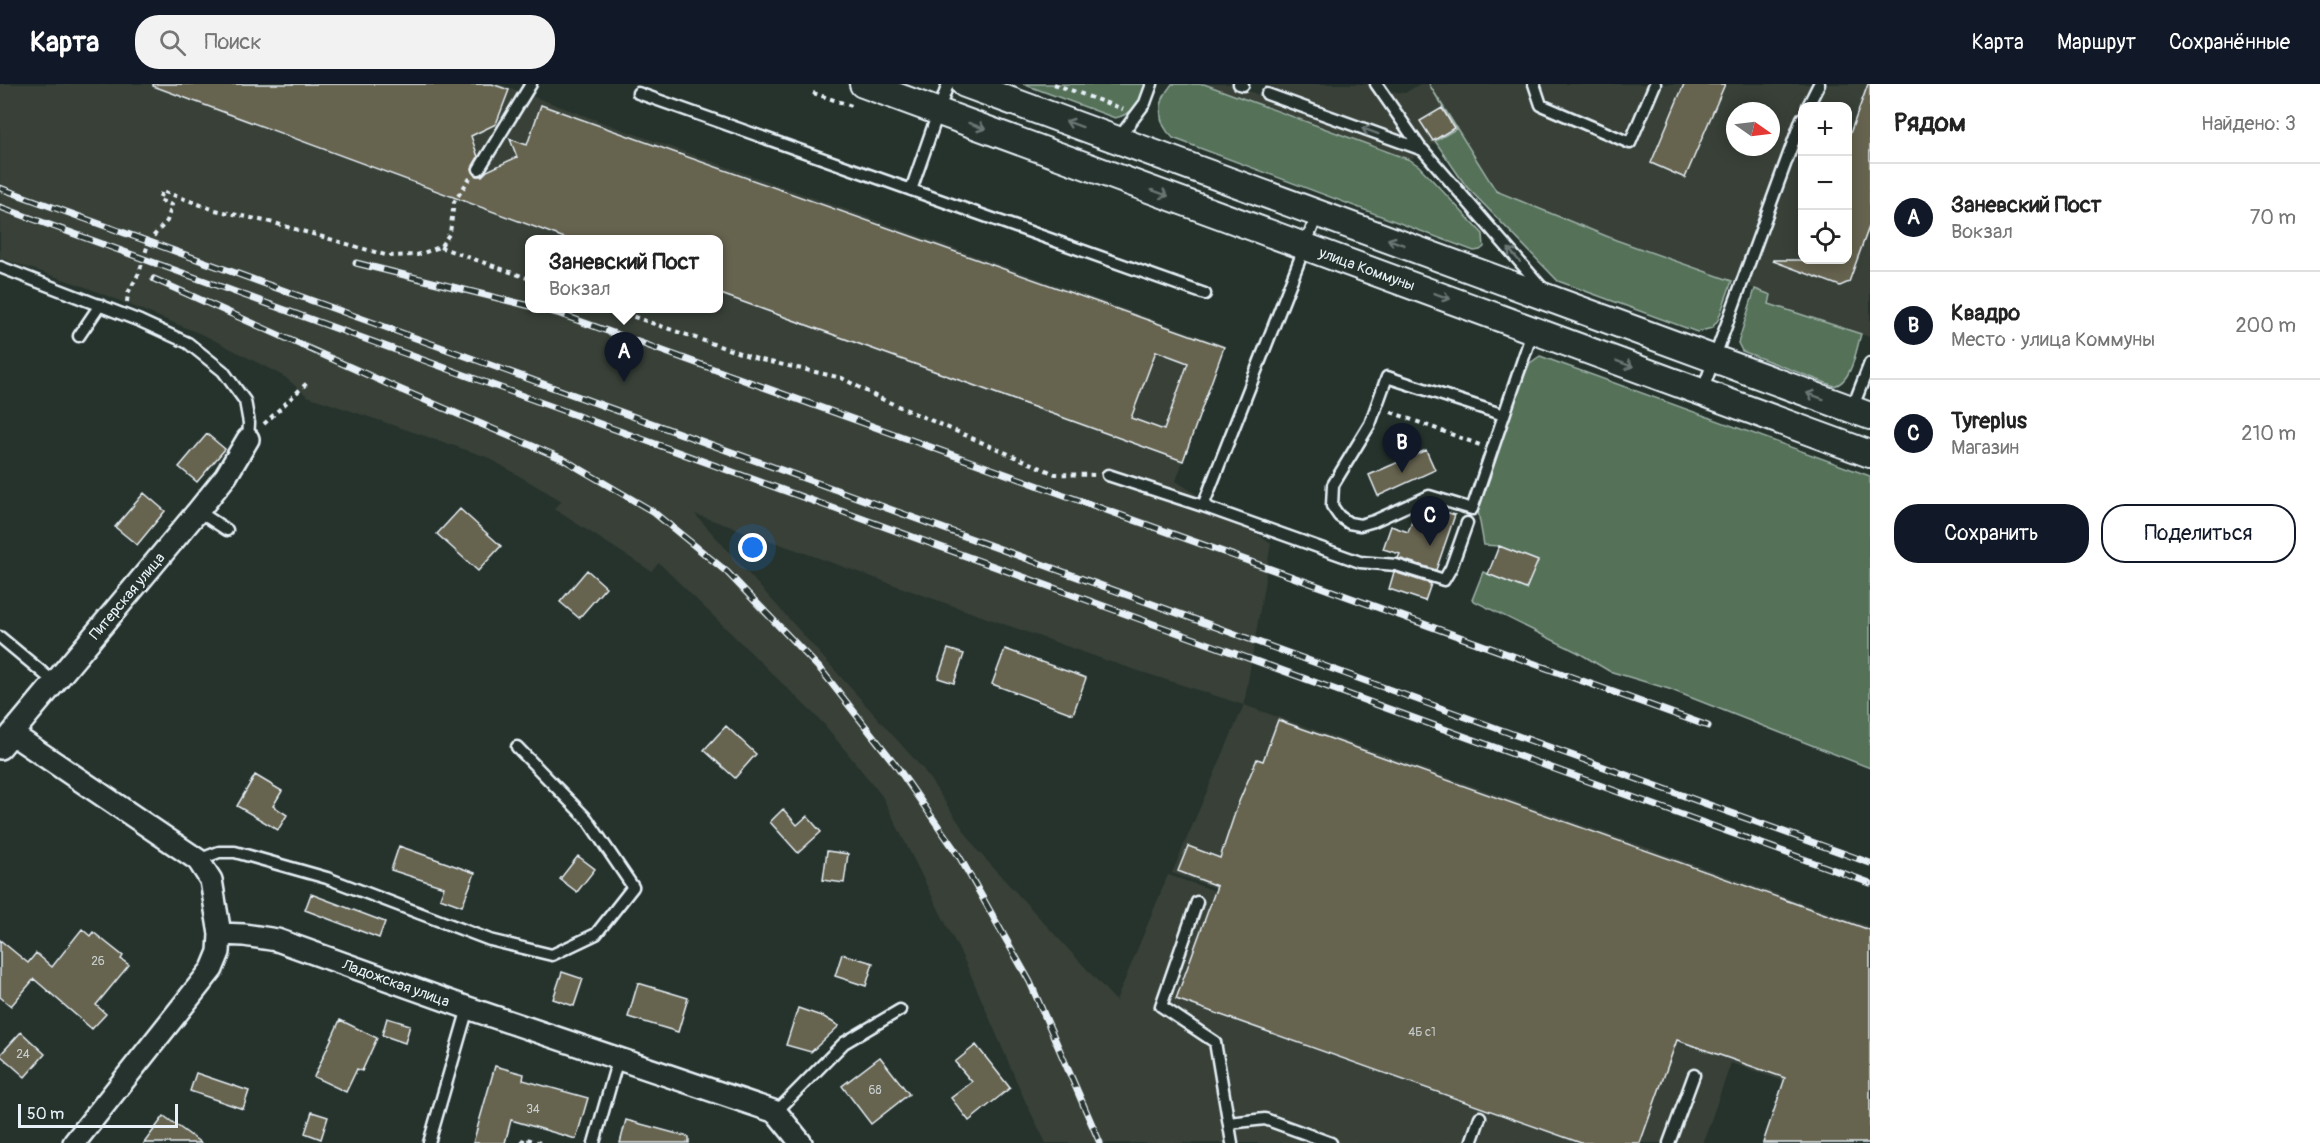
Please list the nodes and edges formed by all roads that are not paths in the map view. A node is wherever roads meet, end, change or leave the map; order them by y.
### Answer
1 (531, 84) edge
2 (863, 84) edge
3 (948, 84) edge
4 (965, 84) edge
5 (1152, 84) edge
6 (1376, 84) edge
7 (1534, 84) edge
8 (1655, 84) edge
9 (1819, 84) edge
10 (638, 93) dead end
11 (1267, 94) dead end
12 (1810, 102) edge
13 (939, 111) junction
14 (1798, 131) edge
15 (1118, 140) junction
16 (1423, 150) junction
17 (479, 169) road end
18 (911, 190) junction
19 (1318, 213) junction
20 (1306, 246) junction
21 (0, 267) edge
22 (1205, 294) dead end
23 (1552, 299) junction
24 (100, 305) junction
25 (1533, 330) junction
26 (79, 336) dead end
27 (1714, 358) junction
28 (1870, 363) edge
29 (1702, 392) junction
30 (1861, 413) edge
31 (1504, 415) junction
32 (248, 440) joint
33 (1870, 454) edge
34 (1108, 475) road end
35 (1203, 506) junction
36 (198, 511) junction
37 (1467, 523) dead end
38 (227, 530) dead end
39 (0, 637) edge
40 (54, 682) junction
41 (6, 741) edge
42 (517, 747) dead end
43 (198, 860) junction
44 (1197, 902) dead end
45 (220, 934) junction
46 (468, 1008) junction
47 (900, 1010) dead end
48 (618, 1059) junction
49 (1694, 1075) dead end
50 (776, 1112) junction
51 (1480, 1117) dead end
52 (1229, 1123) junction
53 (74, 1143) edge
54 (429, 1143) edge
55 (594, 1143) edge
56 (801, 1143) edge
57 (1232, 1143) edge
58 (1331, 1143) edge
59 (1471, 1143) edge
60 (1669, 1143) edge

1 - 17 lane
2 - 13 street, улица Коммуны
3 - 13 lane
15 -> 4 street
5 - 15 lane
6 - 16 lane
7 - 8 lane
9 - 12 lane
10 - 18 lane
16 -> 11 lane
13 - 18 lane
13 -> 20 street, улица Коммуны
14 - 27 lane
15 - 19 street
23 -> 16 lane
18 - 22 lane
19 - 20 lane
23 -> 19 street
20 -> 25 street, улица Коммуны
20 - 35 lane
21 - 24 lane
23 - 27 street
24 - 26 lane
24 - 32 lane
25 -> 29 street, улица Коммуны
25 - 31 lane
27 - 29 lane
30 -> 27 street
28 - 30 lane
29 - 33 street, улица Коммуны
31 - 31 lane
32 - 36 street, Питерская улица
34 - 35 lane
35 - 37 lane
36 - 38 lane
36 - 40 street, Питерская улица
39 - 40 lane
40 - 41 street, Питерская улица
41 - 43 street
42 - 43 lane
43 - 45 street
44 - 52 lane
45 - 46 street, Ладожская улица
45 - 53 street
46 - 48 street, Ладожская улица
46 - 54 lane
47 - 50 lane
48 - 50 street, Ладожская улица
48 - 55 lane
49 - 60 lane
50 - 56 street
51 - 59 lane
52 - 57 lane
52 - 58 lane

